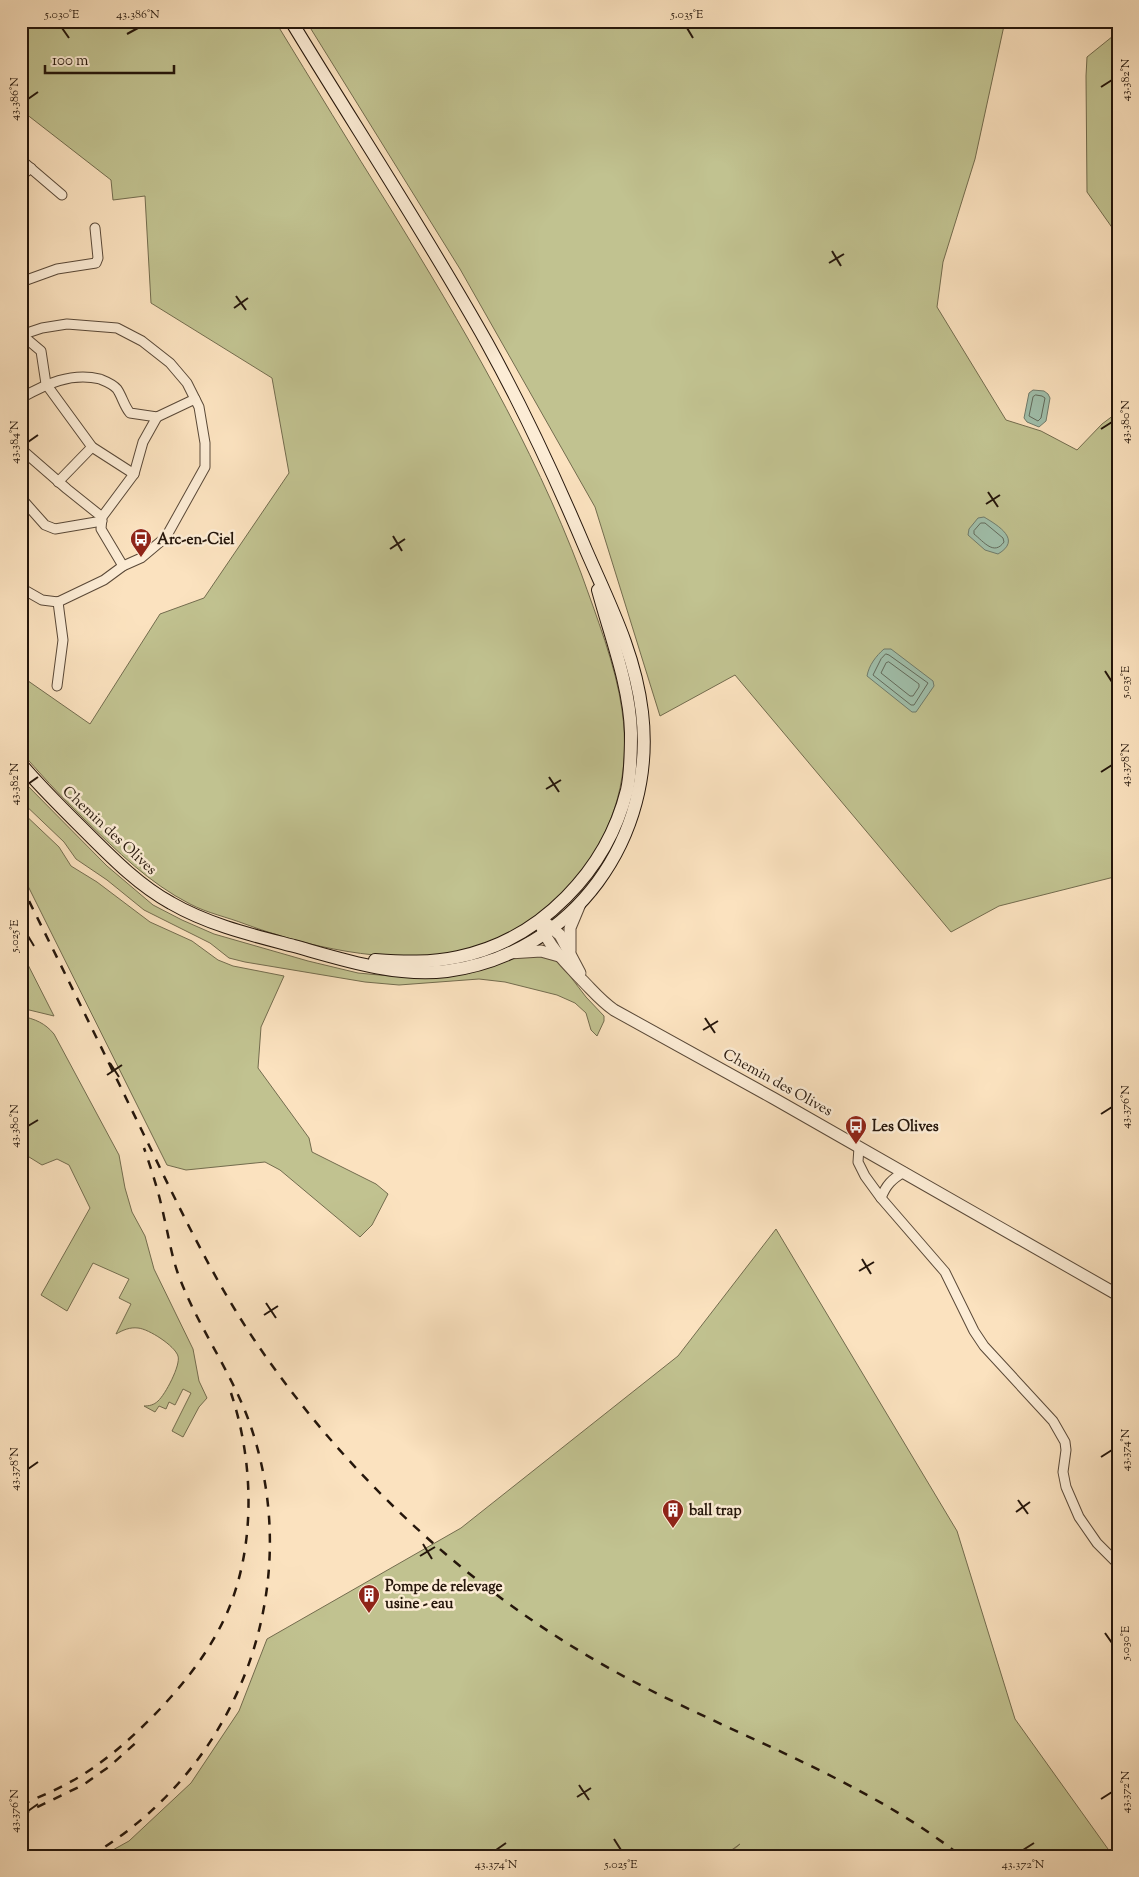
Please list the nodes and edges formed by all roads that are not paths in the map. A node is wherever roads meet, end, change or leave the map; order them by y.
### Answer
1 (291, 21) edge
2 (21, 160) edge
3 (31, 168) junction
4 (21, 176) edge
5 (62, 195) dead end
6 (95, 228) dead end
7 (21, 282) edge
8 (22, 335) edge
9 (46, 384) junction
10 (21, 398) edge
11 (195, 399) junction
12 (157, 417) junction
13 (92, 447) junction
14 (21, 449) edge
15 (134, 474) junction
16 (58, 482) junction
17 (21, 498) edge
18 (102, 519) junction
19 (588, 555) junction
20 (123, 566) junction
21 (21, 588) edge
22 (58, 602) junction
23 (57, 686) dead end
24 (21, 764) edge
25 (582, 900) junction
26 (540, 920) junction
27 (548, 931) junction
28 (508, 953) junction
29 (564, 954) junction
30 (328, 956) junction
31 (859, 1147) junction
32 (904, 1172) junction
33 (881, 1198) junction
34 (1118, 1295) edge
35 (1118, 1564) edge

1 - 19 main road
2 - 3 street
3 - 4 street
3 - 5 street
6 - 7 street
8 - 9 street
8 - 11 street
9 - 10 street
9 - 12 street
9 - 13 street
11 - 12 street
11 - 20 street
12 - 15 street
13 - 15 street
13 - 16 street
14 - 16 street
15 - 18 street
16 - 18 street
17 - 18 street
18 - 20 street
19 - 25 main road
19 - 26 main road
20 - 22 street
21 - 22 street
22 - 23 street
24 - 30 main road, Chemin des Olives
25 - 27 main road
25 - 29 street
26 - 27 street, Chemin des Olives
26 - 30 main road, Chemin des Olives
27 - 28 main road, Chemin des Olives
27 - 29 street, Chemin des Olives
28 - 29 street, Chemin des Olives
28 - 30 main road, Chemin des Olives
29 - 31 street, Chemin des Olives
31 - 32 street, Chemin des Olives
31 - 33 street
32 - 33 street
32 - 34 street, Chemin des Olives
33 - 35 street

